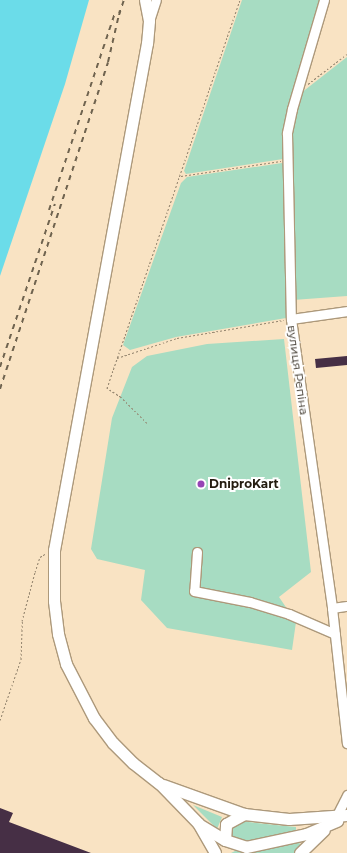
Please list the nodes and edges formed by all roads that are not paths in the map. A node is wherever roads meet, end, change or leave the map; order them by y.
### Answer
1 (145, 0) edge
2 (156, 0) edge
3 (324, 0) edge
4 (149, 21) junction
5 (347, 311) edge
6 (291, 319) junction
7 (197, 552) dead end
8 (347, 606) edge
9 (332, 608) junction
10 (335, 634) junction
11 (347, 743) edge
12 (159, 783) junction
13 (347, 795) edge
14 (244, 814) junction
15 (342, 817) edge
16 (289, 819) junction
17 (198, 823) junction
18 (306, 834) junction
19 (225, 840) junction
20 (301, 852) edge
21 (215, 853) edge

1 - 4 main road
2 - 4 street
3 - 6 street, вулиця Репіна
4 - 12 main road
5 - 6 street
6 - 9 street, вулиця Репіна
7 - 10 street
8 - 9 street
9 - 10 street, вулиця Репіна
10 - 11 street, вулиця Репіна
12 - 14 main road
12 - 17 main road
13 - 15 street
14 - 16 main road
14 - 19 main road
15 - 16 main road
15 - 18 main road
15 - 20 main road
16 - 18 main road
17 - 19 main road
17 - 21 main road
18 - 19 main road
18 - 20 main road

